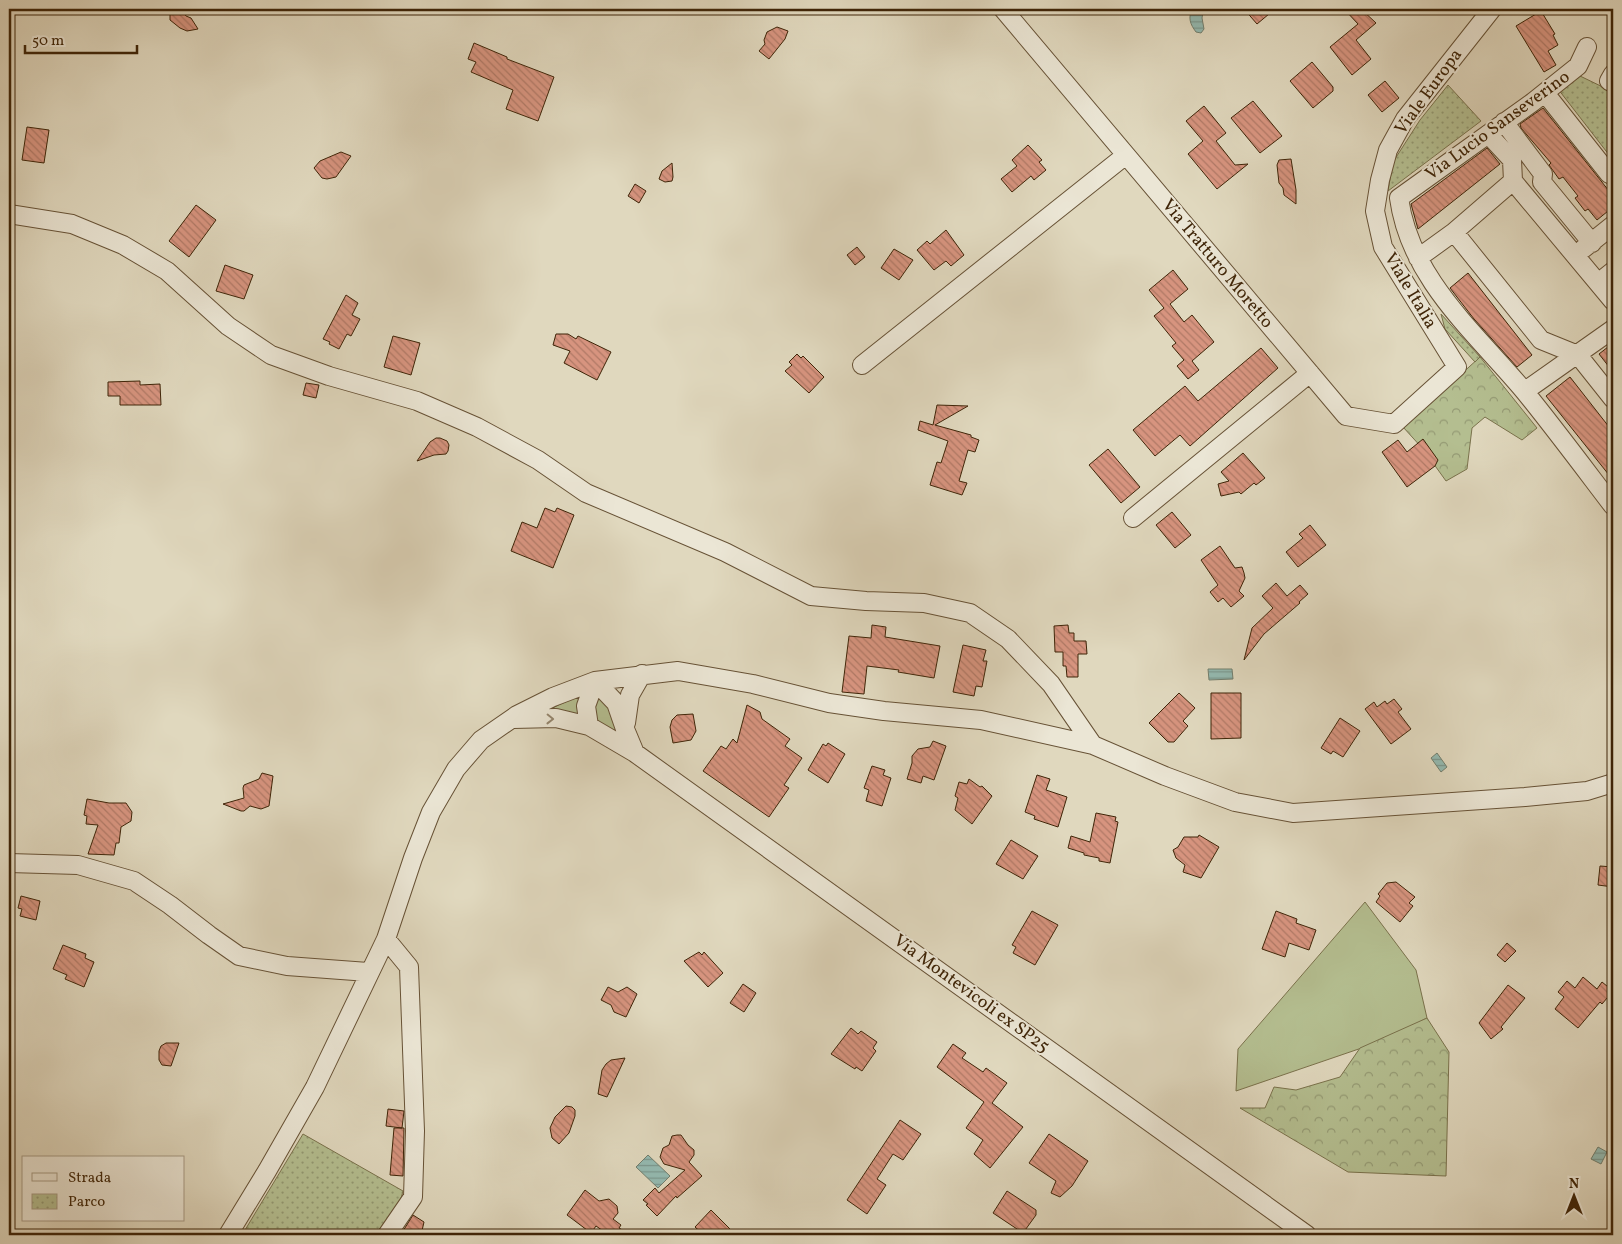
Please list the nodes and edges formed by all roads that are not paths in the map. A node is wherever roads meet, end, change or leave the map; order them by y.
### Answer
1 (1003, 9) edge
2 (1492, 9) edge
3 (1586, 47) dead end
4 (1613, 74) edge
5 (1613, 83) edge
6 (1545, 93) junction
7 (1504, 122) junction
8 (1488, 134) junction
9 (1126, 155) junction
10 (1613, 175) edge
11 (1513, 181) junction
12 (1374, 211) joint
13 (9, 214) edge
14 (1613, 225) edge
15 (1454, 232) junction
16 (1592, 243) junction
17 (1575, 255) junction
18 (1418, 258) junction
19 (1613, 271) edge
20 (1598, 283) junction
21 (1443, 300) junction
22 (1613, 301) edge
23 (1425, 315) junction
24 (1613, 329) edge
25 (1578, 356) junction
26 (862, 365) dead end
27 (1456, 367) joint
28 (1310, 374) junction
29 (1525, 392) junction
30 (1613, 399) edge
31 (1613, 506) edge
32 (1132, 518) dead end
33 (642, 674) junction
34 (595, 681) junction
35 (510, 720) junction
36 (590, 726) junction
37 (625, 729) junction
38 (1093, 745) junction
39 (635, 753) junction
40 (1613, 783) edge
41 (9, 864) edge
42 (386, 939) junction
43 (368, 972) junction
44 (228, 1235) edge
45 (387, 1235) edge
46 (1307, 1235) edge

1 - 9 street, Via Tratturo Moretto
2 - 12 street, Viale Europa
3 - 6 street, Via Lucio Sanseverino
4 - 5 street
6 - 7 street, Via Lucio Sanseverino
6 - 10 street
7 - 8 street, Via Lucio Sanseverino
7 - 16 street
8 - 11 street
8 - 18 street, Via Lucio Sanseverino
9 - 26 street
9 - 28 street, Via Tratturo Moretto
11 - 15 street
11 - 17 street
12 - 23 street, Viale Italia
13 - 38 street
14 - 16 street
15 - 18 street
15 - 25 street
16 - 17 street
17 - 20 street
18 - 21 street
19 - 20 street
20 - 22 street
21 - 23 street
21 - 29 street
23 - 27 street, Viale Italia
24 - 25 street
25 - 29 street
25 - 30 street
27 - 28 street, Via Tratturo Moretto
28 - 32 street
29 - 31 street
33 - 34 street
33 - 37 street
33 - 38 street
34 - 35 street
34 - 36 street
34 - 37 street
35 -> 36 street, Via Montevicoli ex SP25
35 - 42 street
36 - 39 street, Via Montevicoli ex SP25
37 - 39 street
38 - 40 street
39 - 46 street, Via Montevicoli ex SP25
41 - 43 street
42 - 43 street
42 - 45 street
43 - 44 street

